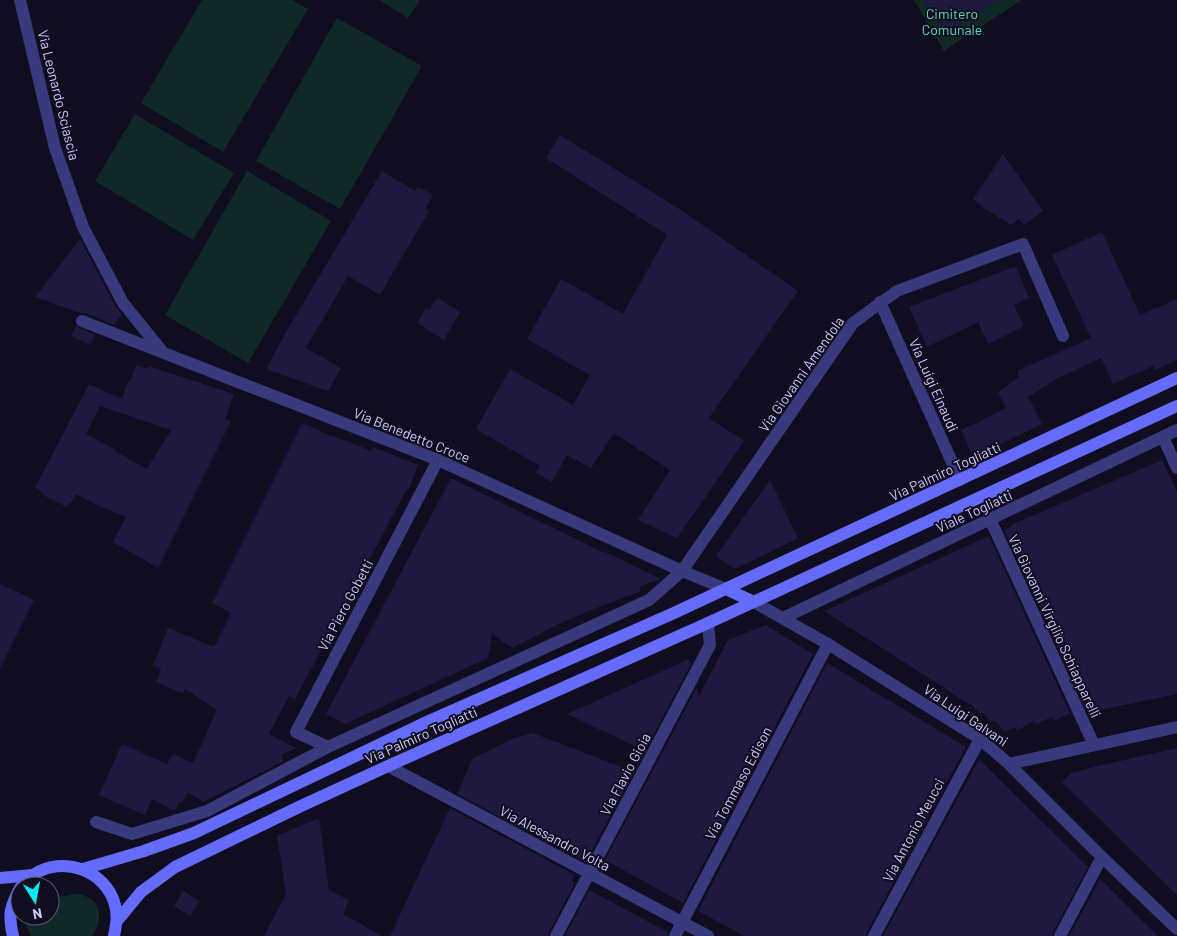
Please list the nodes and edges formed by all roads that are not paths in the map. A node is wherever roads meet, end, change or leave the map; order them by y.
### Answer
1 (20, 0) edge
2 (880, 302) junction
3 (82, 321) dead end
4 (1063, 336) dead end
5 (162, 351) junction
6 (1177, 378) edge
7 (1177, 406) edge
8 (1177, 430) edge
9 (1163, 437) junction
10 (438, 460) junction
11 (1177, 468) edge
12 (960, 480) junction
13 (990, 520) junction
14 (682, 571) junction
15 (726, 589) junction
16 (754, 602) junction
17 (783, 618) junction
18 (708, 623) junction
19 (828, 644) junction
20 (1177, 727) edge
21 (980, 739) junction
22 (1094, 745) junction
23 (328, 746) junction
24 (1009, 764) junction
25 (388, 766) junction
26 (96, 822) dead end
27 (1102, 857) junction
28 (83, 869) junction
29 (589, 873) junction
30 (32, 875) joint
31 (0, 878) edge
32 (5, 917) edge
33 (117, 921) junction
34 (682, 922) junction
35 (1177, 929) edge
36 (13, 936) edge
37 (114, 936) edge
38 (556, 936) edge
39 (675, 936) edge
40 (708, 936) edge
41 (874, 936) edge
42 (1060, 936) edge

1 - 5 street, Via Leonardo Sciascia
2 - 4 street, Via Giovanni Amendola
2 - 12 street, Via Luigi Einaudi
2 - 14 street, Via Giovanni Amendola
3 - 5 street, Via Benedetto Croce
5 - 10 street, Via Benedetto Croce
6 - 12 main road, Via Palmiro Togliatti
7 - 16 main road, Via Palmiro Togliatti
8 - 9 street, Viale Togliatti
9 - 11 street
9 - 13 street, Viale Togliatti
10 - 14 street, Via Benedetto Croce
10 - 23 street, Via Piero Gobetti
12 - 15 main road, Via Palmiro Togliatti
13 - 17 street, Viale Togliatti
13 - 22 street, Via Giovanni Virgilio Schiapparelli
14 - 15 street, Via Benedetto Croce
14 - 23 street, Via Giovanni Amendola
15 - 16 main road
15 - 28 main road, Via Palmiro Togliatti
16 - 17 street, Via Luigi Galvani
16 - 18 main road, Via Palmiro Togliatti
17 - 19 street, Via Luigi Galvani
18 - 25 main road, Via Palmiro Togliatti
18 - 29 street, Via Flavio Gioia
19 - 21 street, Via Luigi Galvani
19 - 34 street, Via Tommaso Edison
20 - 22 street
21 - 24 street, Via Luigi Galvani
21 - 41 street, Via Antonio Meucci
22 - 24 street
23 - 26 street, Via Giovanni Amendola
24 - 27 street, Via Luigi Galvani
25 - 29 street, Via Alessandro Volta
25 - 33 main road, Via Palmiro Togliatti
27 - 35 street, Via Luigi Galvani
27 - 42 street
28 - 30 main road
28 - 33 main road
29 - 34 street, Via Alessandro Volta
29 - 38 street, Via Flavio Gioia
30 - 31 main road
32 - 36 main road
33 - 37 main road
34 - 39 street, Via Tommaso Edison
34 - 40 street, Via Alessandro Volta

